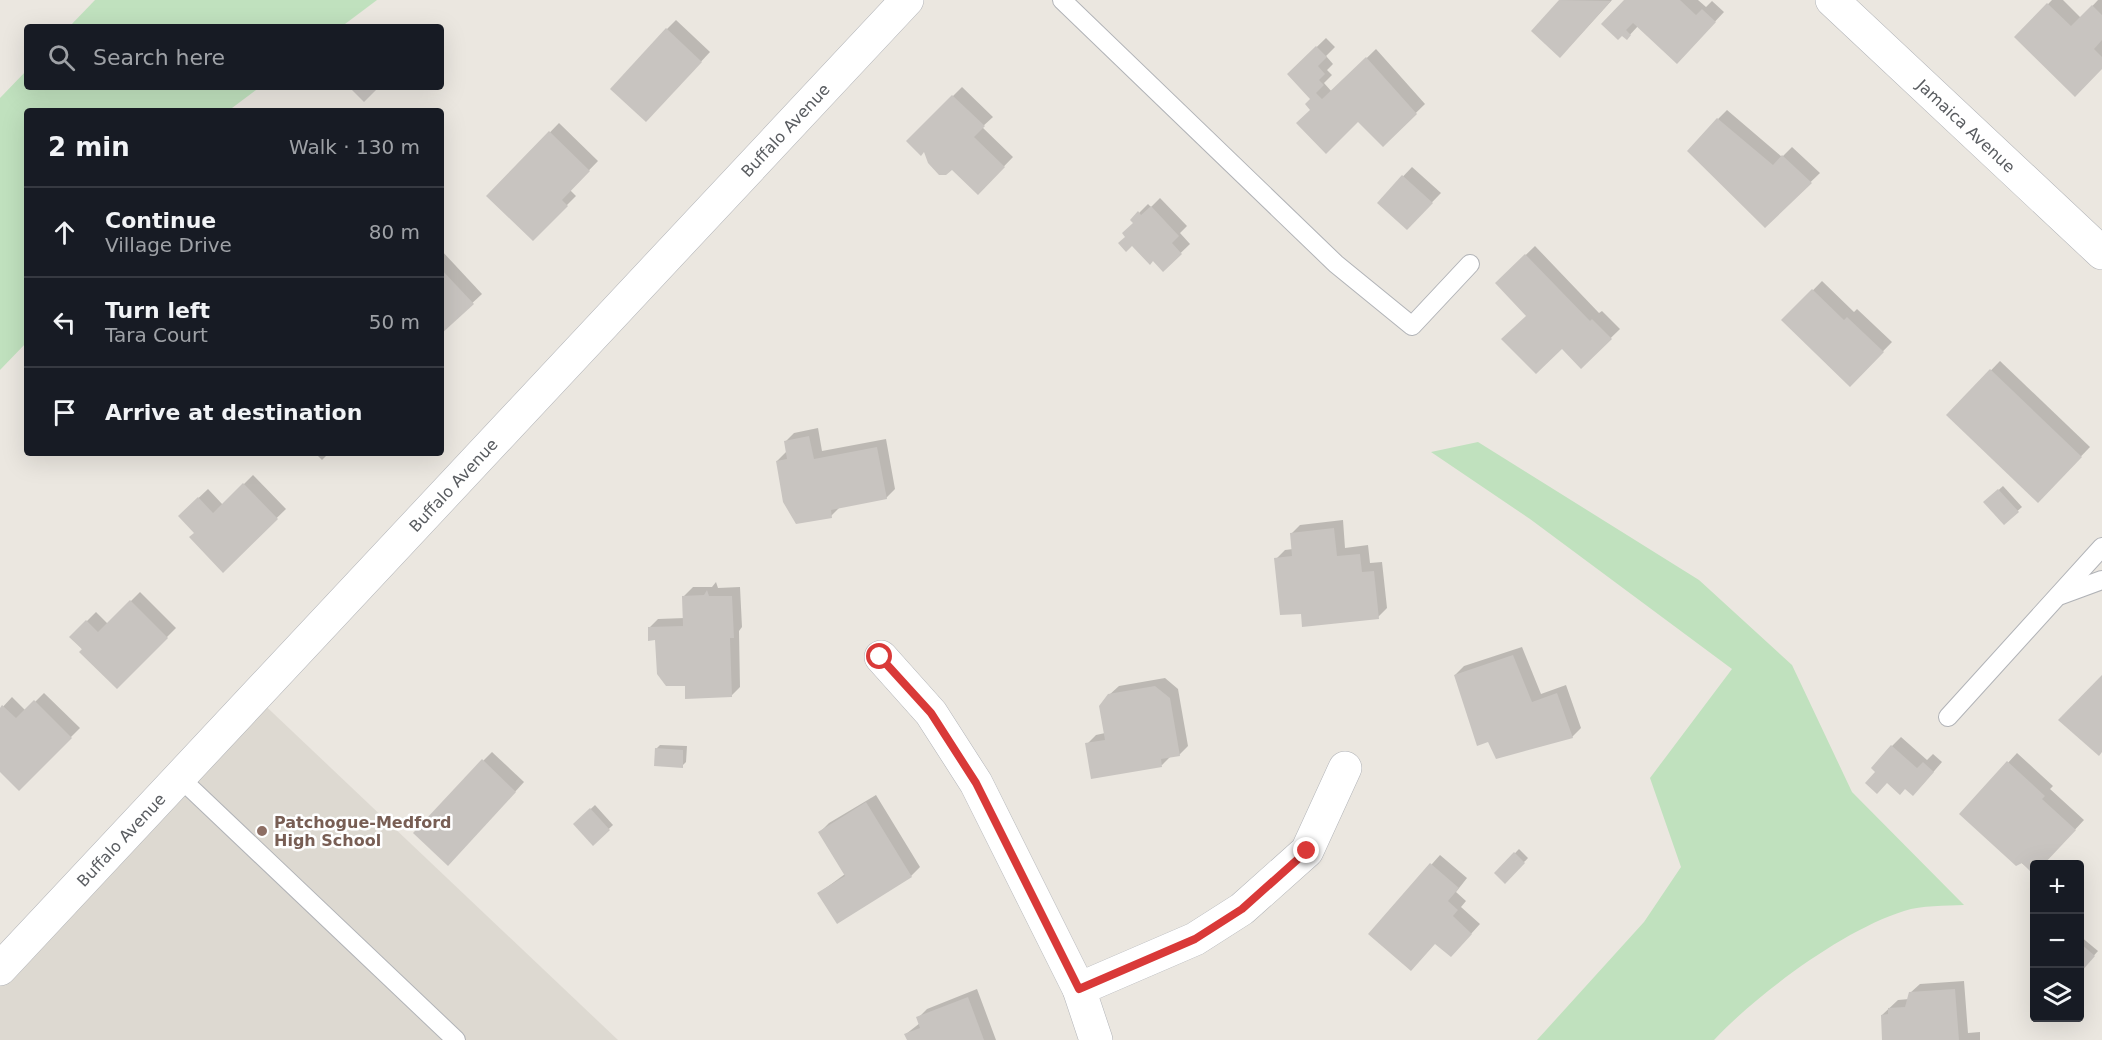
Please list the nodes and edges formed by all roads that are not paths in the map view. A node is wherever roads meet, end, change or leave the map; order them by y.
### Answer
1 (907, 0) edge
2 (1062, 0) edge
3 (1832, 0) edge
4 (2102, 253) edge
5 (1470, 264) dead end
6 (2102, 548) edge
7 (2102, 580) edge
8 (2059, 596) junction
9 (880, 657) dead end
10 (1948, 717) dead end
11 (1345, 768) dead end
12 (179, 777) junction
13 (0, 969) edge
14 (1079, 989) junction
15 (456, 1040) edge
16 (1096, 1040) edge

1 - 12 street, Buffalo Avenue
2 - 5 lane
3 - 4 street, Jamaica Avenue
6 - 8 lane
7 - 8 lane
8 - 10 lane
9 - 14 street
11 - 14 street
12 - 13 street, Buffalo Avenue
12 - 15 lane
14 - 16 street

